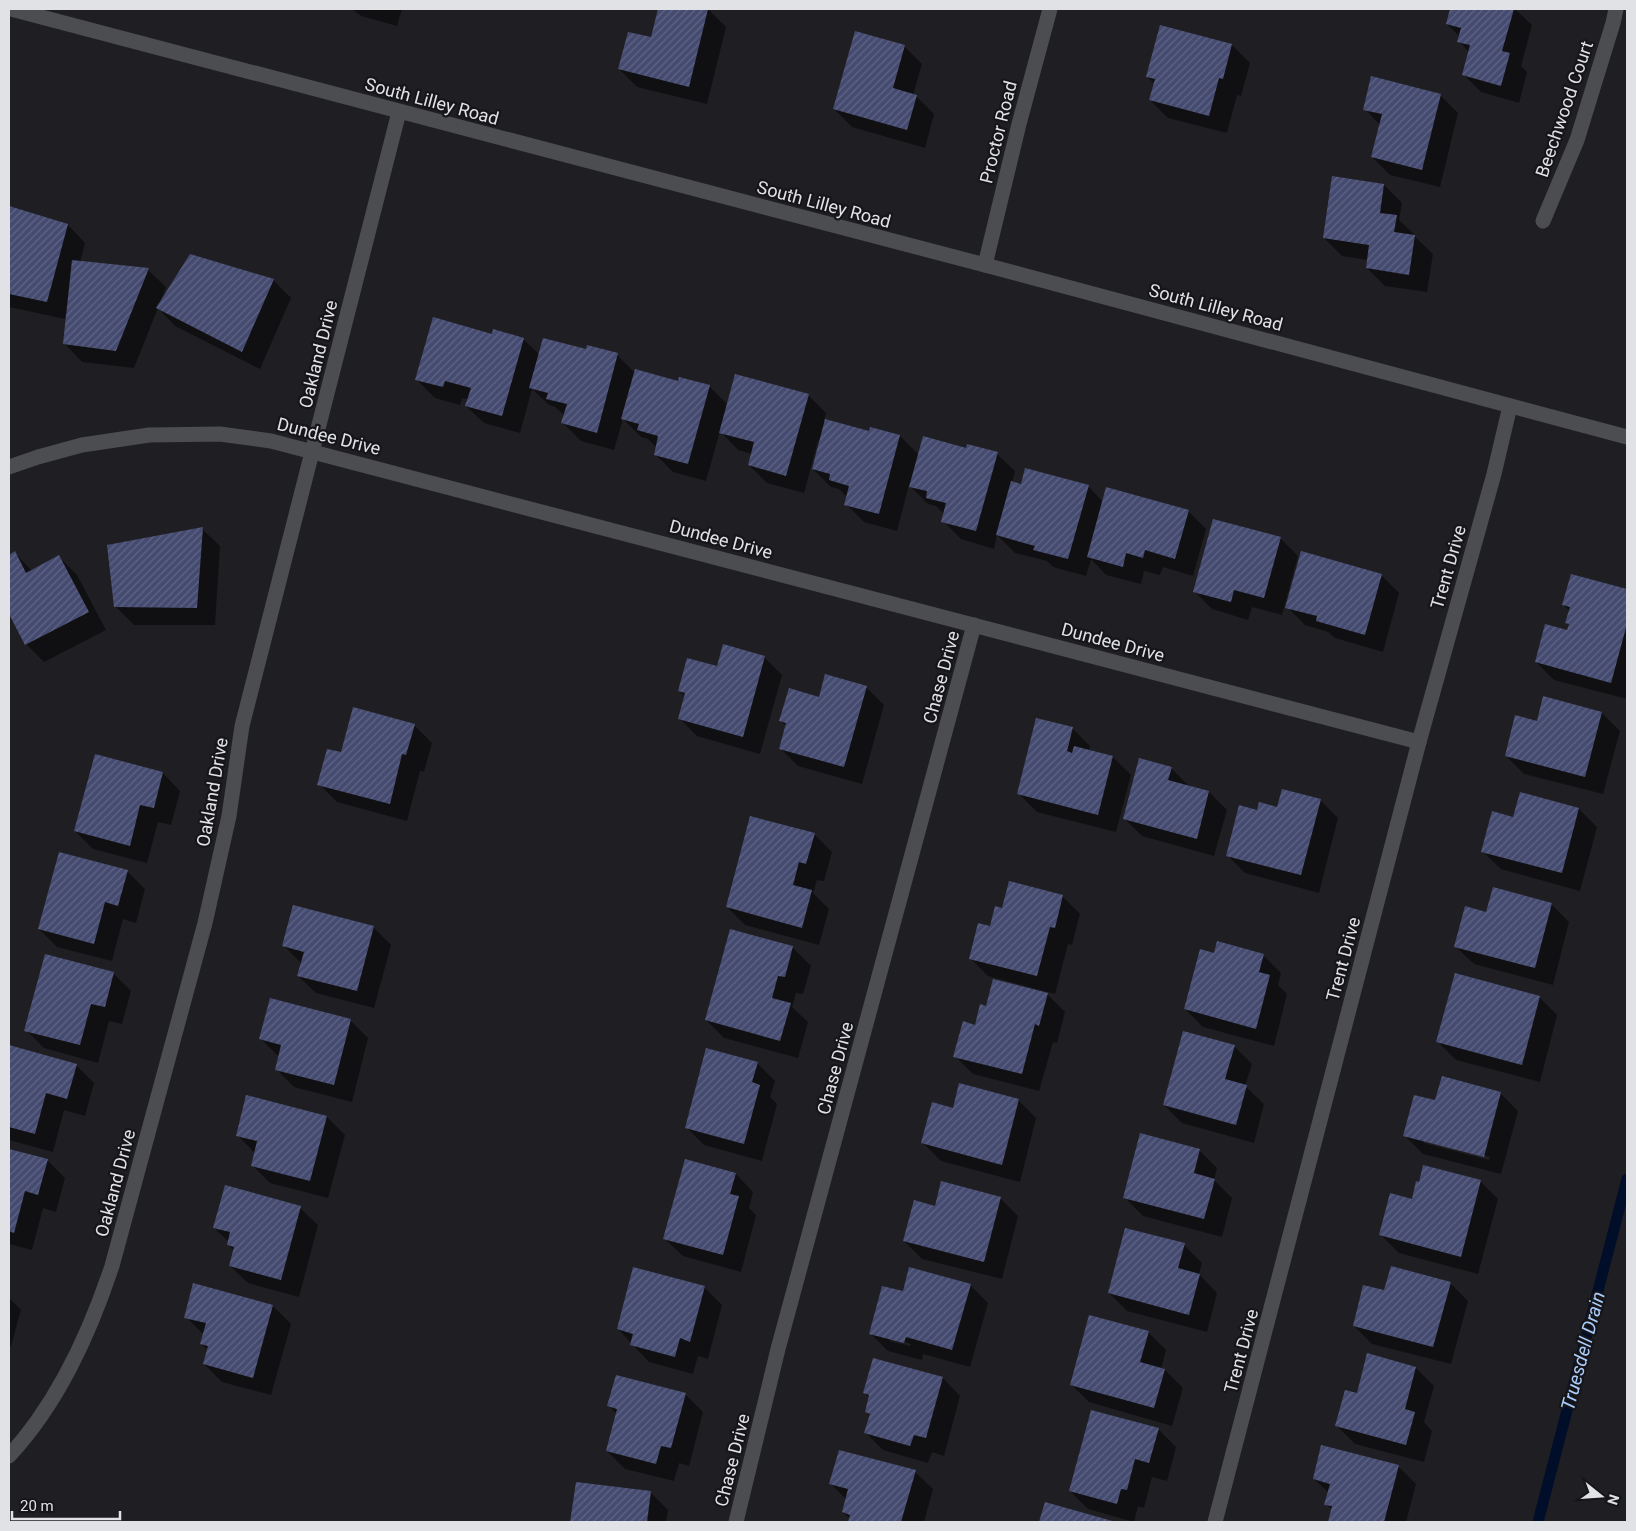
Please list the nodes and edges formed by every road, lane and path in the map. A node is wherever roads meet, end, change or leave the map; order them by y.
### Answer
1 (11, 9) edge
2 (1050, 9) edge
3 (1616, 9) edge
4 (400, 112) junction
5 (1543, 221) dead end
6 (985, 265) junction
7 (1510, 406) junction
8 (1627, 437) edge
9 (313, 451) junction
10 (9, 467) edge
11 (974, 625) junction
12 (1419, 742) junction
13 (9, 1456) edge
14 (736, 1522) edge
15 (1215, 1522) edge

1 - 4 street, South Lilley Road
2 - 6 street, Proctor Road
3 - 5 street, Beechwood Court
4 - 6 street, South Lilley Road
4 - 9 street, Oakland Drive
6 - 7 street, South Lilley Road
7 - 8 street, South Lilley Road
7 - 12 street, Trent Drive
9 - 10 street, Dundee Drive
9 - 11 street, Dundee Drive
9 - 13 street, Oakland Drive
11 - 12 street, Dundee Drive
11 - 14 street, Chase Drive
12 - 15 street, Trent Drive

